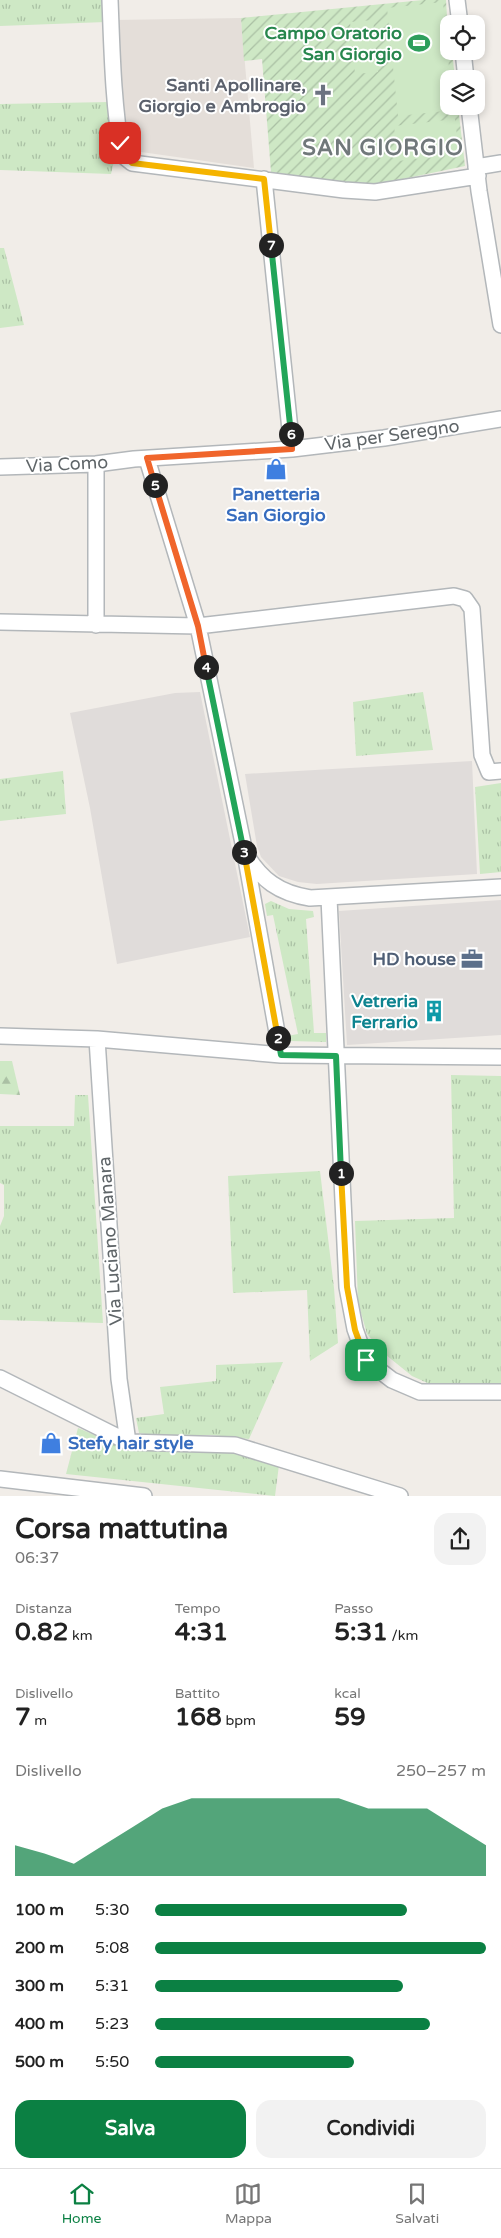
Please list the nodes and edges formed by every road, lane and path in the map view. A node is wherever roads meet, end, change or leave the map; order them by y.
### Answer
1 (110, 0) edge
2 (457, 0) edge
3 (459, 15) edge
4 (470, 115) edge
5 (501, 163) edge
6 (477, 171) junction
7 (264, 179) junction
8 (501, 325) edge
9 (501, 419) edge
10 (292, 449) junction
11 (140, 459) junction
12 (96, 464) junction
13 (0, 467) edge
14 (0, 622) edge
15 (96, 625) junction
16 (198, 626) junction
17 (495, 772) edge
18 (244, 853) junction
19 (501, 887) edge
20 (329, 898) junction
21 (0, 1036) edge
22 (97, 1039) junction
23 (281, 1055) junction
24 (336, 1056) junction
25 (501, 1057) edge
26 (0, 1378) edge
27 (501, 1392) edge
28 (128, 1442) junction
29 (0, 1479) edge
30 (71, 1492) edge
31 (144, 1496) edge
32 (400, 1496) edge

1 - 7 street
2 - 3 street
4 - 6 street
5 - 6 street
6 - 7 street
6 - 8 street
7 - 10 street
9 - 10 street, Via per Seregno
10 - 11 street, Via per Seregno
11 - 12 street, Via Como
11 - 16 street
12 - 13 street, Via Como
12 - 15 street
14 - 15 street
15 - 16 street
16 - 17 street
16 - 18 street
18 - 20 street
18 - 23 street
19 - 20 street
20 - 24 street
21 - 22 street
22 - 23 street
22 - 28 street, Via Luciano Manara
23 - 24 street
24 - 25 street
24 - 27 street
26 - 28 street
28 - 32 street
29 - 30 street
30 - 31 street

